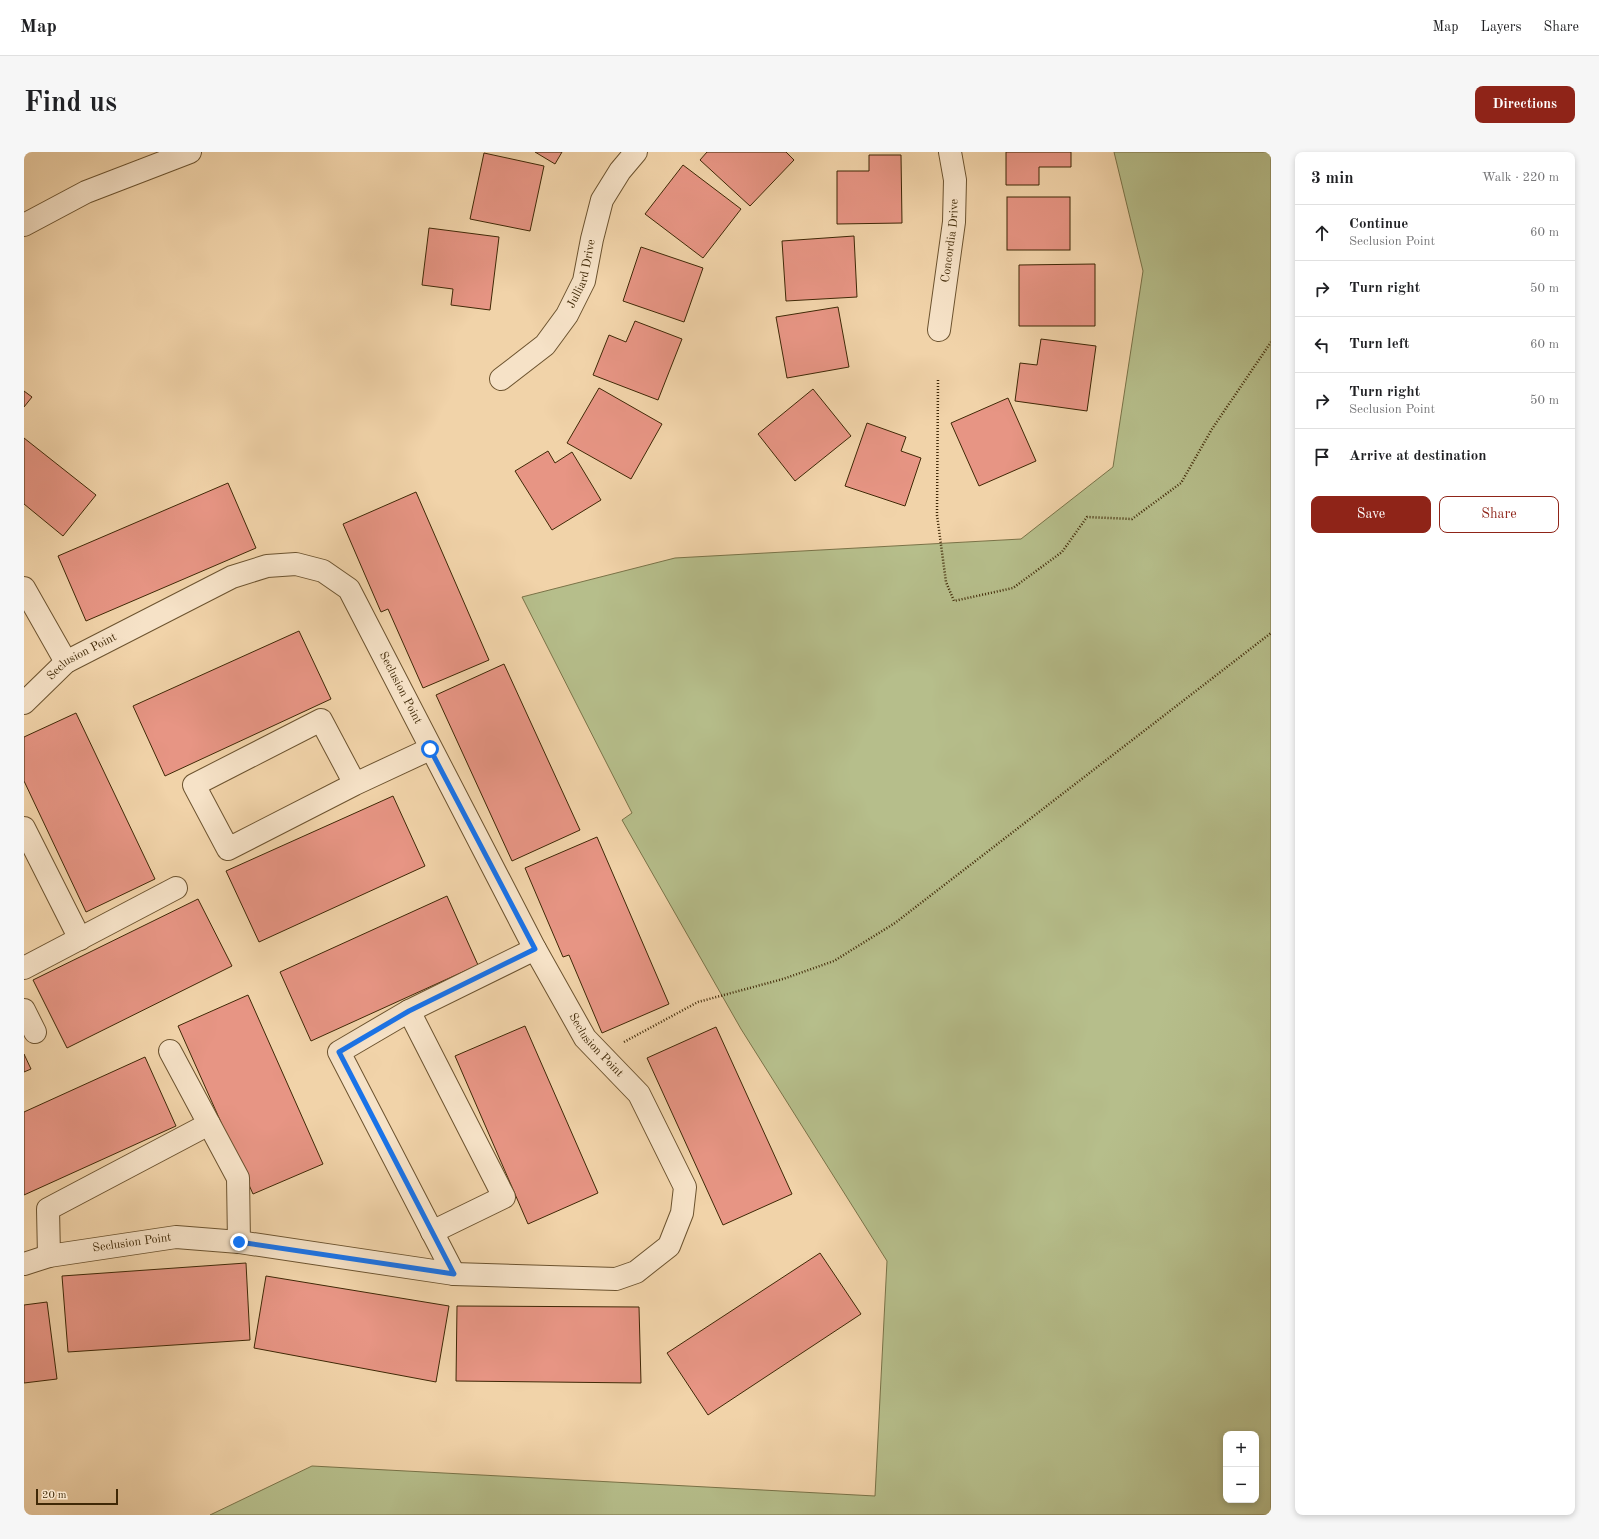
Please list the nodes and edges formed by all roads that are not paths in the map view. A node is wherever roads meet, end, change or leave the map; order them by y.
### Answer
1 (190, 152) edge
2 (636, 152) edge
3 (950, 152) edge
4 (24, 224) edge
5 (939, 330) dead end
6 (502, 379) dead end
7 (24, 588) edge
8 (66, 662) junction
9 (24, 703) edge
10 (430, 749) junction
11 (355, 784) junction
12 (24, 828) edge
13 (176, 888) dead end
14 (80, 939) junction
15 (535, 949) junction
16 (24, 968) edge
17 (24, 1010) edge
18 (409, 1011) junction
19 (35, 1032) dead end
20 (170, 1051) dead end
21 (209, 1124) junction
22 (432, 1232) junction
23 (239, 1242) junction
24 (49, 1256) junction
25 (24, 1264) edge
26 (454, 1274) junction

1 - 4 street
2 - 6 street, Julliard Drive
3 - 5 street, Concordia Drive
7 - 8 street
8 - 9 street, Seclusion Point
8 - 10 street, Seclusion Point
10 - 11 street
10 - 15 street, Seclusion Point
11 - 11 street
12 - 14 street
13 - 14 street
14 - 16 street
15 - 18 street
15 - 26 street, Seclusion Point
17 - 19 street
18 - 22 street
18 - 22 street
20 - 21 street
21 - 23 street
21 - 24 street
22 - 26 street
23 - 24 street, Seclusion Point
23 - 26 street, Seclusion Point
24 - 25 street, Seclusion Point

